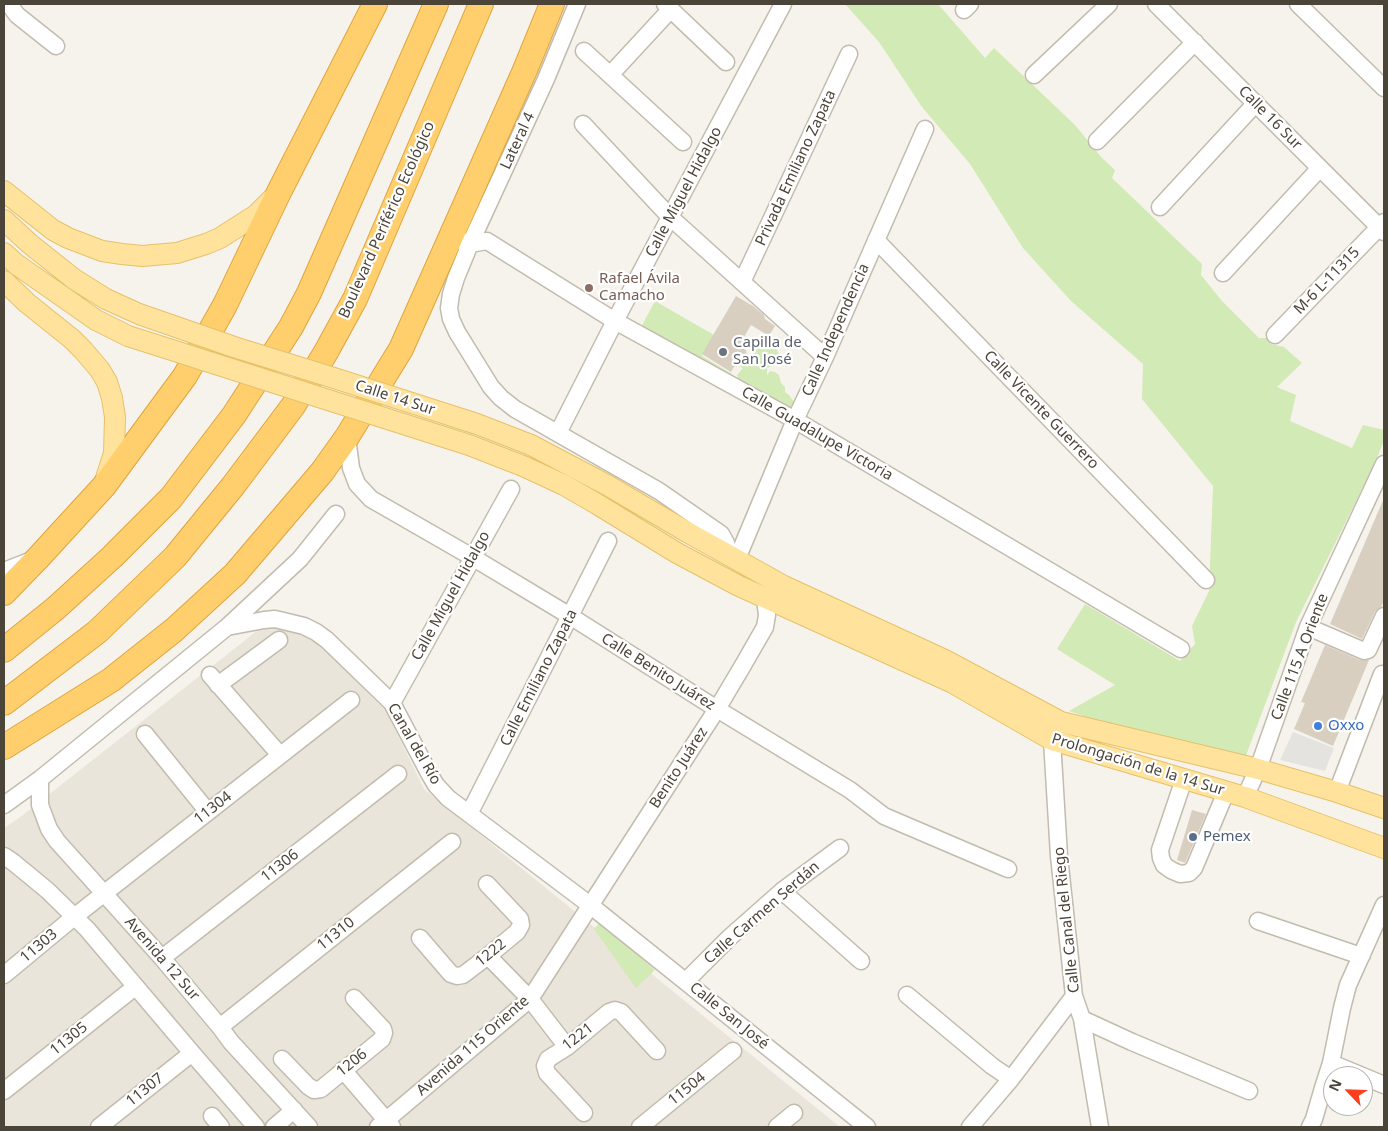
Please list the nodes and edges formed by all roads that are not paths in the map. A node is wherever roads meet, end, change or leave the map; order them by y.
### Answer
1 (9, 4) edge
2 (375, 4) edge
3 (436, 4) edge
4 (481, 4) edge
5 (552, 4) edge
6 (578, 4) edge
7 (783, 4) edge
8 (1109, 4) edge
9 (1156, 4) edge
10 (1298, 4) edge
11 (668, 7) edge
12 (1195, 42) junction
13 (56, 46) dead end
14 (584, 51) dead end
15 (849, 54) dead end
16 (726, 62) dead end
17 (525, 70) junction
18 (610, 75) junction
19 (1034, 75) dead end
20 (546, 79) junction
21 (1384, 88) edge
22 (1256, 104) junction
23 (583, 124) dead end
24 (925, 130) dead end
25 (1097, 141) dead end
26 (683, 142) dead end
27 (1320, 168) junction
28 (4, 191) edge
29 (278, 192) junction
30 (1160, 207) dead end
31 (670, 217) junction
32 (4, 220) edge
33 (1383, 227) edge
34 (876, 240) junction
35 (460, 241) junction
36 (4, 253) edge
37 (1223, 273) dead end
38 (4, 281) edge
39 (742, 282) junction
40 (615, 321) junction
41 (1275, 334) dead end
42 (825, 357) junction
43 (795, 420) junction
44 (558, 433) junction
45 (347, 437) junction
46 (1384, 464) edge
47 (104, 486) junction
48 (511, 489) dead end
49 (336, 514) dead end
50 (608, 541) dead end
51 (472, 557) junction
52 (733, 557) junction
53 (38, 558) junction
54 (4, 571) edge
55 (1206, 580) dead end
56 (784, 586) joint
57 (4, 593) edge
58 (765, 599) junction
59 (570, 616) junction
60 (1384, 616) edge
61 (227, 627) junction
62 (1308, 627) junction
63 (279, 640) dead end
64 (1181, 648) dead end
65 (4, 650) edge
66 (1382, 674) dead end
67 (351, 700) dead end
68 (4, 703) edge
69 (392, 703) junction
70 (716, 709) junction
71 (145, 734) dead end
72 (1052, 740) junction
73 (4, 747) edge
74 (280, 755) junction
75 (1258, 769) junction
76 (398, 774) dead end
77 (40, 779) junction
78 (1184, 779) junction
79 (1337, 792) junction
80 (1235, 794) junction
81 (4, 805) edge
82 (1384, 808) edge
83 (208, 812) junction
84 (469, 814) junction
85 (452, 842) dead end
86 (840, 848) dead end
87 (1384, 848) edge
88 (7, 862) edge
89 (1008, 868) dead end
90 (487, 884) dead end
91 (782, 891) junction
92 (104, 893) junction
93 (590, 905) junction
94 (1384, 905) edge
95 (74, 917) junction
96 (1258, 921) dead end
97 (420, 938) dead end
98 (1362, 955) junction
99 (488, 956) junction
100 (162, 958) junction
101 (861, 961) dead end
102 (4, 976) edge
103 (686, 981) junction
104 (135, 986) junction
105 (907, 994) dead end
106 (1074, 996) junction
107 (354, 998) dead end
108 (530, 999) junction
109 (1082, 1019) junction
110 (220, 1027) junction
111 (567, 1046) junction
112 (657, 1051) dead end
113 (733, 1051) dead end
114 (192, 1053) junction
115 (282, 1059) dead end
116 (1331, 1063) junction
117 (343, 1070) junction
118 (1011, 1079) junction
119 (1384, 1085) edge
120 (4, 1091) edge
121 (1250, 1091) dead end
122 (294, 1110) junction
123 (584, 1113) dead end
124 (794, 1113) dead end
125 (386, 1125) edge
126 (99, 1127) edge
127 (256, 1127) edge
128 (274, 1127) edge
129 (309, 1127) edge
130 (640, 1127) edge
131 (777, 1127) edge
132 (867, 1127) edge
133 (970, 1127) edge
134 (1100, 1127) edge
135 (1310, 1127) edge

1 - 13 street
2 - 29 highway
3 - 65 highway
4 - 68 highway, Boulevard Periférico Ecológico
5 - 17 highway
6 - 20 street, Lateral 4
7 - 31 street, Calle Miguel Hidalgo
8 - 19 street
9 - 12 street, Calle 16 Sur
10 - 21 street
11 - 16 street
11 - 18 street
12 - 22 street, Calle 16 Sur
12 - 25 street
14 - 18 street
15 - 39 street, Privada Emiliano Zapata
17 - 20 street
17 - 35 highway
18 - 26 street
20 - 35 street, Lateral 4
22 - 27 street, Calle 16 Sur
22 - 30 street
23 - 31 street
24 - 34 street, Calle Independencia
27 - 33 street, Calle 16 Sur
27 - 37 street
28 - 29 main road
29 - 47 highway
31 - 39 street
31 - 40 street, Calle Miguel Hidalgo
32 - 52 main road, Calle 14 Sur, bridge
33 - 41 street, M-6 L-11315
34 - 42 street, Calle Independencia
34 - 55 street, Calle Vicente Guerrero
35 - 40 street, Calle Guadalupe Victoria
35 - 44 street, Lateral 4
35 - 45 highway
36 - 58 main road, Calle 14 Sur, bridge
38 - 47 main road
39 - 42 street
40 - 43 street, Calle Guadalupe Victoria
40 - 44 street, Calle Miguel Hidalgo
42 - 43 street, Calle Independencia
43 - 52 street, Calle Independencia
43 - 64 street, Calle Guadalupe Victoria
44 - 52 street, Lateral 4
45 - 51 street, Calle Benito Juárez
45 - 73 highway
46 - 62 street, Calle 115 A Oriente
47 - 53 highway
48 - 51 street, Calle Miguel Hidalgo
49 - 61 street
50 - 59 street, Calle Emiliano Zapata
51 - 59 street, Calle Benito Juárez
51 - 69 street, Calle Miguel Hidalgo
52 - 56 main road, Calle 14 Sur
53 - 54 street
53 - 57 highway
56 - 75 main road, Prolongación de la 14 Sur
58 - 70 street, Benito Juárez
58 - 72 main road, Prolongación de la 14 Sur
59 - 70 street, Calle Benito Juárez
59 - 84 street, Calle Emiliano Zapata
60 - 62 street
61 - 69 street, Canal del Río
61 - 77 street
62 - 75 street, Calle 115 A Oriente
63 - 74 street
66 - 79 street
67 - 74 street, 11304
69 - 84 street, Canal del Río
70 - 89 street, Calle Benito Juárez
70 - 93 street, Benito Juárez
71 - 83 street
72 - 78 main road, Prolongación de la 14 Sur
72 - 106 street, Calle Canal del Riego
74 - 83 street, 11304
75 - 79 main road, Prolongación de la 14 Sur
75 - 80 street, Calle 115 A Oriente
76 - 100 street, 11306
77 - 81 street
77 - 92 street, Avenida 12 Sur
78 - 80 main road, Prolongación de la 14 Sur
78 - 80 street, Calle 115 A Oriente
79 - 82 main road, Prolongación de la 14 Sur
80 - 87 main road, Prolongación de la 14 Sur
83 - 92 street, 11304
84 - 93 street, Canal del Río
85 - 110 street, 11310
86 - 91 street, Calle Carmen Serdán
88 - 95 street
90 - 99 street, 1222
91 - 101 street
91 - 103 street, Calle Carmen Serdán
92 - 95 street, 11304
92 - 100 street, Avenida 12 Sur
93 - 103 street, Calle San José
93 - 108 street, Avenida 115 Oriente
94 - 98 street
95 - 102 street, 11303
95 - 104 street
96 - 98 street
97 - 99 street, 1222
98 - 116 street
99 - 108 street
100 - 110 street, Avenida 12 Sur
103 - 132 street, Calle San José
104 - 114 street
104 - 120 street, 11305
105 - 118 street
106 - 109 street, Calle Canal del Riego
106 - 118 street
107 - 117 street, 1206
108 - 111 street
108 - 125 street, Avenida 115 Oriente
109 - 121 street
109 - 134 street, Calle Canal del Riego
110 - 122 street, Avenida 12 Sur
111 - 112 street, 1221
111 - 123 street, 1221
113 - 130 street, 11504
114 - 126 street, 11307
114 - 127 street
115 - 117 street, 1206
116 - 119 street
116 - 135 street
117 - 125 street
118 - 133 street
122 - 128 street
122 - 129 street, Avenida 12 Sur
124 - 131 street

